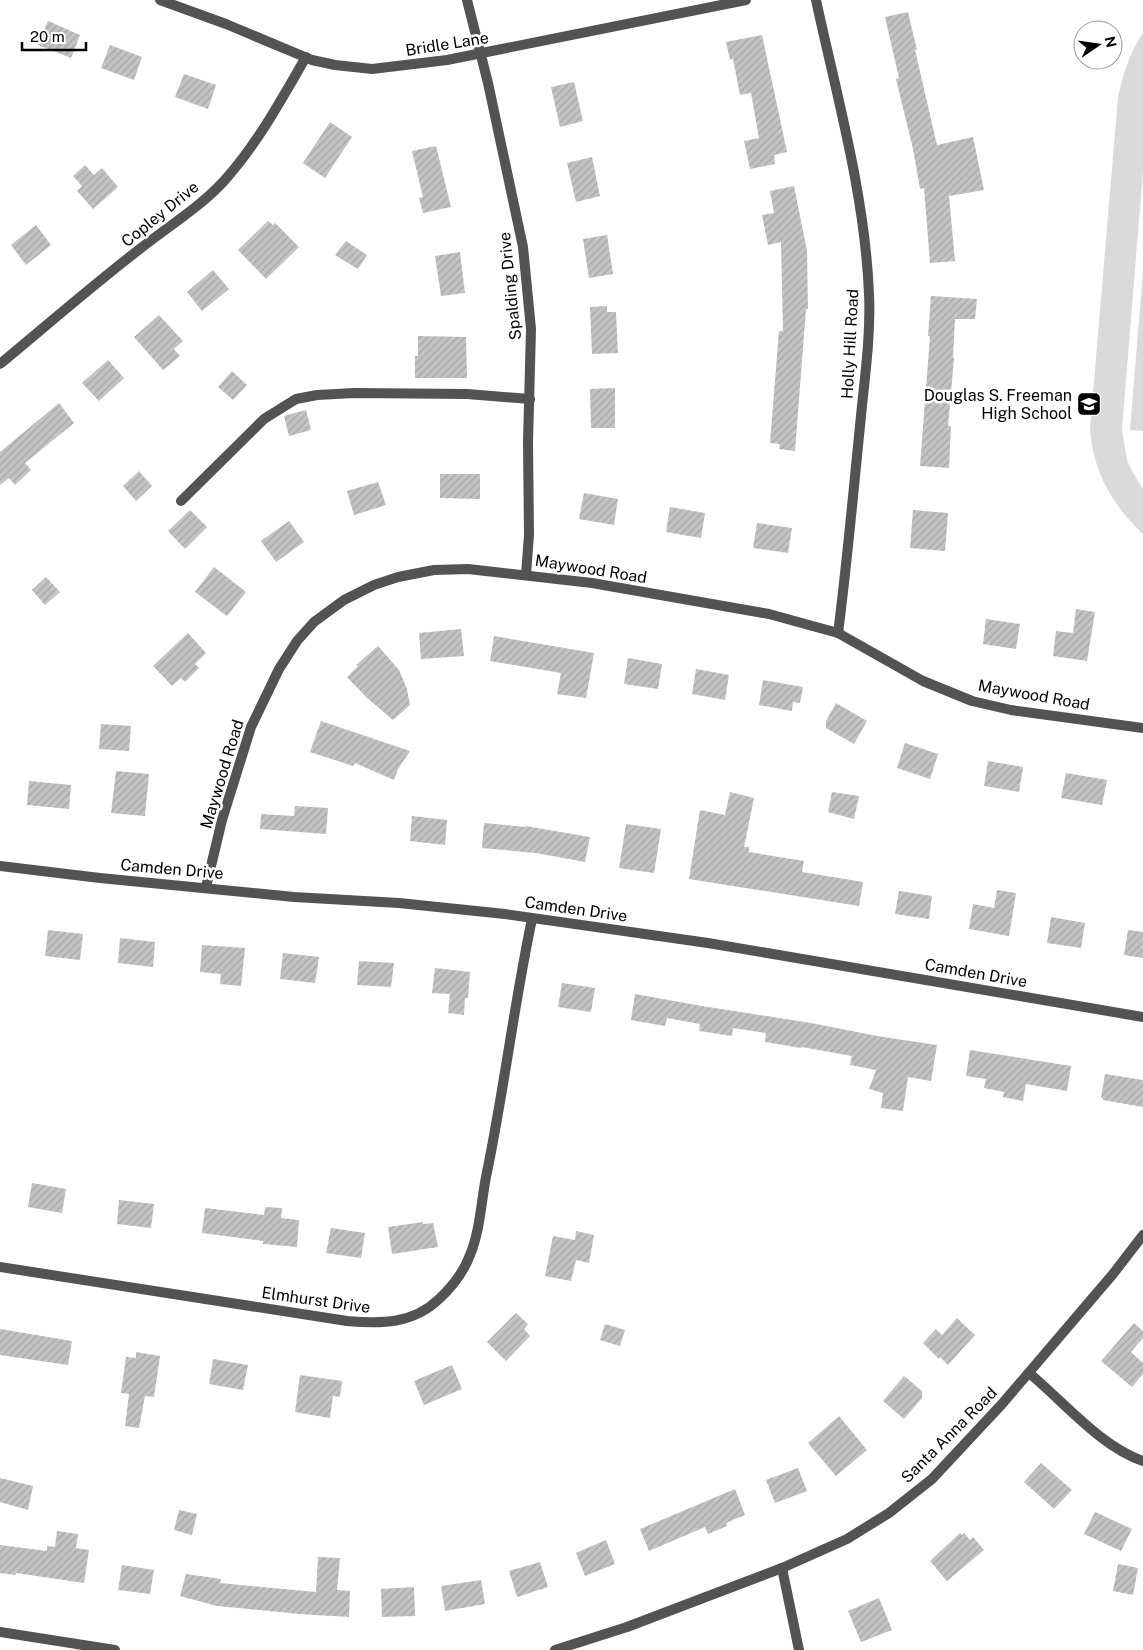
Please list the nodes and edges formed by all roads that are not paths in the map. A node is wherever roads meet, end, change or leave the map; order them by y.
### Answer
1 (160, 0) edge
2 (467, 0) edge
3 (746, 0) edge
4 (816, 0) edge
5 (480, 54) junction
6 (306, 57) junction
7 (0, 364) edge
8 (530, 399) junction
9 (182, 501) dead end
10 (526, 575) junction
11 (838, 633) junction
12 (1143, 728) edge
13 (0, 866) edge
14 (206, 887) junction
15 (532, 919) junction
16 (1143, 1017) edge
17 (1143, 1235) edge
18 (0, 1267) edge
19 (1029, 1373) junction
20 (1143, 1461) edge
21 (782, 1568) junction
22 (0, 1632) edge
23 (116, 1650) edge
24 (555, 1650) edge
25 (799, 1650) edge

1 - 6 street, Bridle Lane
2 - 5 street, Spalding Drive
3 - 5 street, Bridle Lane
4 - 11 street, Holly Hill Road
5 - 6 street, Bridle Lane
5 - 8 street, Spalding Drive
6 - 7 street, Copley Drive
8 - 9 street
8 - 10 street, Spalding Drive
10 - 11 street, Maywood Road
10 - 14 street, Maywood Road
11 - 12 street, Maywood Road
13 - 14 street, Camden Drive
14 - 15 street, Camden Drive
15 - 16 street, Camden Drive
15 - 18 street, Elmhurst Drive
17 - 19 street, Santa Anna Road
19 - 20 street
19 - 21 street, Santa Anna Road
21 - 24 street, Santa Anna Road
21 - 25 street
22 - 23 street

